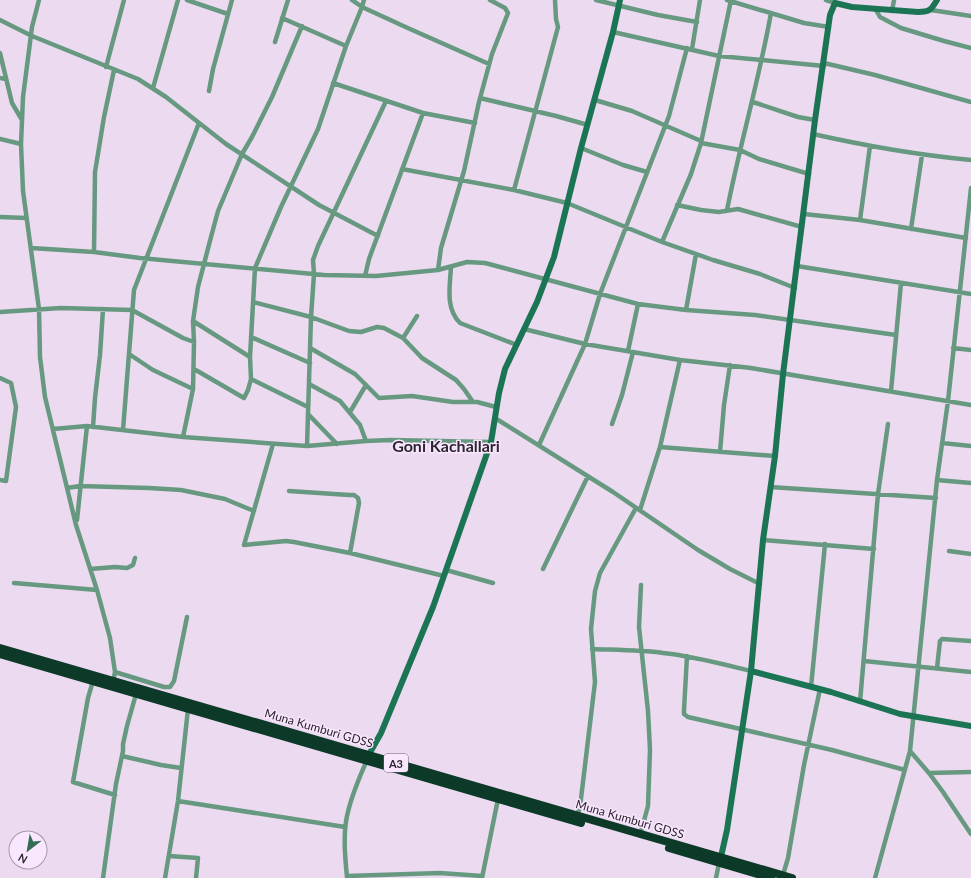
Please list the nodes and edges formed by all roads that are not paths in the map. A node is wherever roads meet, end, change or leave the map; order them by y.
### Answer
1 (39, 0) edge
2 (124, 0) edge
3 (178, 0) edge
4 (187, 0) edge
5 (232, 0) edge
6 (288, 0) edge
7 (352, 0) edge
8 (364, 0) edge
9 (490, 0) edge
10 (555, 0) edge
11 (596, 0) edge
12 (700, 0) edge
13 (730, 0) edge
14 (826, 0) edge
15 (894, 0) edge
16 (937, 0) edge
17 (620, 2) edge
18 (835, 3) junction
19 (845, 3) edge
20 (362, 7) junction
21 (876, 10) junction
22 (931, 10) junction
23 (892, 11) junction
24 (771, 13) junction
25 (228, 14) junction
26 (971, 16) edge
27 (282, 18) junction
28 (0, 20) edge
29 (697, 22) junction
30 (302, 26) junction
31 (828, 27) junction
32 (613, 32) junction
33 (32, 36) junction
34 (275, 42) dead end
35 (346, 46) junction
36 (971, 48) edge
37 (689, 49) junction
38 (0, 53) edge
39 (720, 56) junction
40 (763, 59) junction
41 (489, 64) junction
42 (824, 64) junction
43 (106, 67) junction
44 (114, 70) junction
45 (0, 78) edge
46 (6, 79) junction
47 (334, 83) junction
48 (153, 88) junction
49 (209, 91) dead end
50 (480, 98) junction
51 (595, 100) junction
52 (386, 101) junction
53 (752, 102) junction
54 (971, 102) edge
55 (535, 111) junction
56 (423, 113) junction
57 (22, 120) junction
58 (815, 120) junction
59 (198, 123) junction
60 (475, 123) junction
61 (588, 125) junction
62 (665, 126) junction
63 (814, 134) junction
64 (0, 139) edge
65 (701, 142) junction
66 (21, 144) junction
67 (870, 146) junction
68 (581, 148) junction
69 (740, 150) junction
70 (242, 154) junction
71 (922, 155) junction
72 (971, 160) edge
73 (402, 169) junction
74 (647, 172) junction
75 (809, 174) junction
76 (461, 181) junction
77 (291, 186) junction
78 (971, 188) edge
79 (514, 190) junction
80 (566, 203) junction
81 (677, 205) junction
82 (727, 210) junction
83 (334, 213) junction
84 (804, 214) junction
85 (0, 217) edge
86 (26, 218) junction
87 (860, 220) junction
88 (626, 227) junction
89 (802, 228) junction
90 (911, 229) junction
91 (378, 236) junction
92 (966, 238) junction
93 (662, 242) junction
94 (31, 248) junction
95 (94, 252) junction
96 (696, 254) junction
97 (147, 258) junction
98 (203, 264) junction
99 (797, 266) junction
100 (451, 267) junction
101 (255, 268) junction
102 (438, 270) junction
103 (314, 274) junction
104 (365, 276) junction
105 (546, 279) junction
106 (901, 283) junction
107 (794, 288) junction
108 (959, 292) junction
109 (600, 294) junction
110 (971, 294) edge
111 (253, 302) junction
112 (638, 304) junction
113 (39, 309) junction
114 (103, 309) junction
115 (132, 310) junction
116 (686, 310) junction
117 (0, 312) edge
118 (417, 316) dead end
119 (311, 317) junction
120 (193, 321) junction
121 (790, 321) junction
122 (524, 329) junction
123 (896, 335) junction
124 (251, 338) junction
125 (403, 338) junction
126 (194, 342) junction
127 (585, 344) junction
128 (517, 345) junction
129 (310, 348) junction
130 (953, 348) junction
131 (971, 350) edge
132 (630, 351) junction
133 (129, 354) junction
134 (250, 357) junction
135 (680, 360) junction
136 (310, 363) junction
137 (730, 365) junction
138 (194, 368) junction
139 (784, 374) junction
140 (0, 378) edge
141 (251, 379) junction
142 (309, 384) junction
143 (366, 385) junction
144 (193, 389) junction
145 (891, 391) junction
146 (948, 401) junction
147 (473, 402) junction
148 (971, 404) edge
149 (308, 406) junction
150 (496, 407) junction
151 (350, 412) junction
152 (308, 414) junction
153 (495, 418) junction
154 (612, 424) dead end
155 (888, 424) dead end
156 (87, 426) junction
157 (93, 427) junction
158 (53, 429) junction
159 (123, 430) junction
160 (183, 437) junction
161 (366, 441) junction
162 (491, 442) junction
163 (942, 443) junction
164 (273, 444) junction
165 (337, 444) junction
166 (539, 445) junction
167 (307, 446) junction
168 (971, 446) edge
169 (660, 447) junction
170 (720, 452) junction
171 (775, 456) junction
172 (588, 476) junction
173 (0, 480) edge
174 (937, 480) junction
175 (971, 483) edge
176 (80, 486) junction
177 (770, 487) junction
178 (67, 488) junction
179 (290, 490) dead end
180 (878, 494) junction
181 (936, 498) junction
182 (638, 509) junction
183 (254, 512) junction
184 (76, 525) junction
185 (763, 540) junction
186 (825, 544) junction
187 (874, 549) junction
188 (949, 551) dead end
189 (350, 553) junction
190 (971, 554) edge
191 (135, 558) dead end
192 (90, 569) junction
193 (543, 569) dead end
194 (445, 573) junction
195 (14, 583) dead end
196 (493, 583) dead end
197 (760, 584) junction
198 (641, 585) dead end
199 (97, 590) junction
200 (187, 617) dead end
201 (971, 641) edge
202 (0, 648) edge
203 (592, 650) junction
204 (641, 650) junction
205 (0, 654) edge
206 (687, 656) junction
207 (864, 662) junction
208 (917, 667) junction
209 (937, 668) junction
210 (751, 671) junction
211 (115, 672) junction
212 (971, 672) edge
213 (93, 681) junction
214 (113, 684) junction
215 (811, 687) junction
216 (820, 690) junction
217 (136, 694) junction
218 (860, 702) junction
219 (188, 709) junction
220 (913, 717) junction
221 (971, 726) edge
222 (742, 729) junction
223 (808, 744) junction
224 (910, 751) junction
225 (122, 756) junction
226 (368, 758) junction
227 (181, 768) junction
228 (905, 770) junction
229 (971, 772) edge
230 (929, 773) junction
231 (115, 795) junction
232 (498, 799) junction
233 (178, 801) junction
234 (577, 816) junction
235 (346, 827) junction
236 (640, 834) junction
237 (971, 834) edge
238 (169, 856) junction
239 (720, 860) junction
240 (783, 875) junction
241 (347, 877) edge
242 (482, 877) edge
243 (103, 878) edge
244 (166, 878) edge
245 (196, 878) edge
246 (716, 878) edge
247 (771, 878) edge
248 (792, 878) edge
249 (875, 878) edge

1 - 33 street
2 - 43 street
3 - 48 street
4 - 25 street
5 - 25 street
6 - 27 street
7 - 20 street
8 - 20 street
9 - 41 street
10 - 55 street
11 - 17 street
12 - 29 street
13 - 24 street
13 - 39 street
14 - 18 street
15 - 23 street
16 - 22 street
17 - 29 street
17 - 32 street
18 - 19 street
18 - 31 street
19 - 21 street
20 - 35 street
20 - 41 street
21 - 23 street
21 - 36 street
22 - 23 street
22 - 26 street
24 - 31 street
24 - 40 street
25 - 49 street
27 - 30 street
27 - 34 street
28 - 33 street
29 - 37 street
30 - 35 street
30 - 70 street
31 - 42 street
32 - 37 street
32 - 51 street
33 - 43 street
33 - 57 street
35 - 47 street
37 - 39 street
37 - 62 street
38 - 46 street
39 - 40 street
39 - 65 street
40 - 42 street
40 - 53 street
41 - 50 street
42 - 54 street
42 - 58 street
43 - 44 street
44 - 48 street
44 - 95 street
45 - 46 street
46 - 57 street
47 - 52 street
47 - 77 street
48 - 59 street
50 - 55 street
50 - 60 street
51 - 61 street
51 - 62 street
52 - 56 street
52 - 83 street
53 - 58 street
53 - 69 street
55 - 61 street
55 - 79 street
56 - 60 street
56 - 73 street
57 - 66 street
58 - 63 street
59 - 70 street
59 - 97 street
60 - 76 street
61 - 68 street
62 - 65 street
62 - 74 street
63 - 67 street
63 - 75 street
64 - 66 street
65 - 69 street
65 - 81 street
66 - 86 street
67 - 71 street
67 - 87 street
68 - 74 street
68 - 80 street
69 - 75 street
69 - 82 street
70 - 77 street
70 - 98 street
71 - 72 street
71 - 90 street
73 - 76 street
73 - 91 street
74 - 88 street
75 - 84 street
76 - 79 street
76 - 102 street
77 - 83 street
77 - 101 street
78 - 92 street
79 - 80 street
80 - 88 street
80 - 105 street
81 - 82 street
81 - 93 street
82 - 89 street
83 - 91 street
83 - 103 street
84 - 87 street
84 - 89 street
85 - 86 street
86 - 94 street
87 - 90 street
88 - 93 street
88 - 109 street
89 - 99 street
90 - 92 street
91 - 104 street
92 - 108 street
93 - 96 street
94 - 95 street
94 - 113 street
95 - 97 street
96 - 107 street
96 - 116 street
97 - 98 street
97 - 115 street
98 - 101 street
98 - 120 street
99 - 106 street
99 - 107 street
100 - 102 street
100 - 105 street
100 - 128 street
101 - 103 street
101 - 111 street
102 - 104 street
103 - 104 street
103 - 119 street
105 - 109 street
105 - 122 street
106 - 108 street
106 - 123 street
107 - 121 street
108 - 110 street
108 - 130 street
109 - 112 street
109 - 127 street
111 - 119 street
111 - 124 street
112 - 116 street
112 - 132 street
113 - 114 street
113 - 117 street
113 - 158 street
114 - 115 street
114 - 157 street
115 - 126 street
115 - 133 street
116 - 121 street
118 - 125 street
119 - 125 street
119 - 129 street
120 - 126 street
120 - 134 street
121 - 123 street
121 - 139 street
122 - 127 street
122 - 128 street
123 - 145 street
124 - 134 street
124 - 136 street
125 - 147 street
126 - 138 street
127 - 132 street
127 - 166 street
128 - 150 street
129 - 136 street
129 - 143 street
130 - 131 street
130 - 146 street
132 - 135 street
132 - 154 street
133 - 144 street
133 - 159 street
134 - 141 street
135 - 137 street
135 - 169 street
136 - 142 street
137 - 139 street
137 - 170 street
138 - 141 street
138 - 144 street
139 - 145 street
139 - 171 street
140 - 173 street
141 - 149 street
142 - 149 street
142 - 151 street
143 - 147 street
143 - 151 street
144 - 160 street
145 - 146 street
146 - 148 street
146 - 163 street
147 - 150 street
149 - 152 street
150 - 153 street
151 - 161 street
152 - 165 street
152 - 167 street
153 - 162 street
153 - 166 street
155 - 180 street
156 - 157 street
156 - 158 street
156 - 176 street
157 - 159 street
158 - 178 street
159 - 160 street
160 - 164 street
161 - 162 street
161 - 165 street
162 - 194 street
163 - 168 street
163 - 174 street
164 - 167 street
164 - 183 street
165 - 167 street
166 - 172 street
169 - 170 street
169 - 182 street
170 - 171 street
171 - 177 street
172 - 182 street
172 - 193 street
174 - 175 street
174 - 181 street
176 - 178 street
176 - 183 street
176 - 184 street
177 - 180 street
177 - 185 street
178 - 184 street
179 - 189 street
180 - 181 street
180 - 187 street
181 - 208 street
182 - 197 street
182 - 203 street
183 - 189 street
184 - 192 street
185 - 186 street
185 - 197 street
186 - 187 street
186 - 215 street
187 - 207 street
188 - 190 street
189 - 194 street
191 - 192 street
192 - 199 street
194 - 196 street
194 - 226 street
195 - 199 street
197 - 210 street
198 - 204 street
199 - 211 street
200 - 211 street
201 - 209 street
202 - 214 highway, Muna Kumburi GDSS / A3
203 - 204 street
203 - 234 street
204 - 206 street
204 - 236 street
205 - 213 highway, Muna Kumburi GDSS / A3
206 - 210 street
206 - 222 street
207 - 208 street
207 - 218 street
208 - 209 street
208 - 220 street
209 - 212 street
210 - 215 street
210 - 222 street
211 - 214 street
213 - 214 highway, Muna Kumburi GDSS / A3
213 - 231 street
214 - 217 highway, Muna Kumburi GDSS / A3
214 - 226 highway, Muna Kumburi GDSS / A3
215 - 216 street
216 - 218 street
216 - 223 street
217 - 219 highway, Muna Kumburi GDSS / A3
217 - 225 street
218 - 220 street
219 - 226 highway, Muna Kumburi GDSS / A3
219 - 227 street
220 - 221 street
220 - 224 street
222 - 223 street
222 - 239 street
223 - 228 street
223 - 240 street
224 - 228 street
224 - 230 street
225 - 227 street
225 - 231 street
226 - 232 highway, Muna Kumburi GDSS / A3
226 - 234 highway, Muna Kumburi GDSS / A3
226 - 235 street
227 - 233 street
228 - 249 street
229 - 230 street
230 - 237 street
231 - 243 street
232 - 239 highway, Muna Kumburi GDSS / A3
232 - 242 street
233 - 235 street
233 - 238 street
234 - 236 highway, Muna Kumburi GDSS / A3
235 - 241 street
236 - 239 highway, Muna Kumburi GDSS / A3
238 - 244 street
238 - 245 street
239 - 240 highway, Muna Kumburi GDSS / A3
239 - 246 street
239 - 247 highway, Muna Kumburi GDSS / A3
240 - 248 highway, Muna Kumburi GDSS / A3
241 - 242 street

